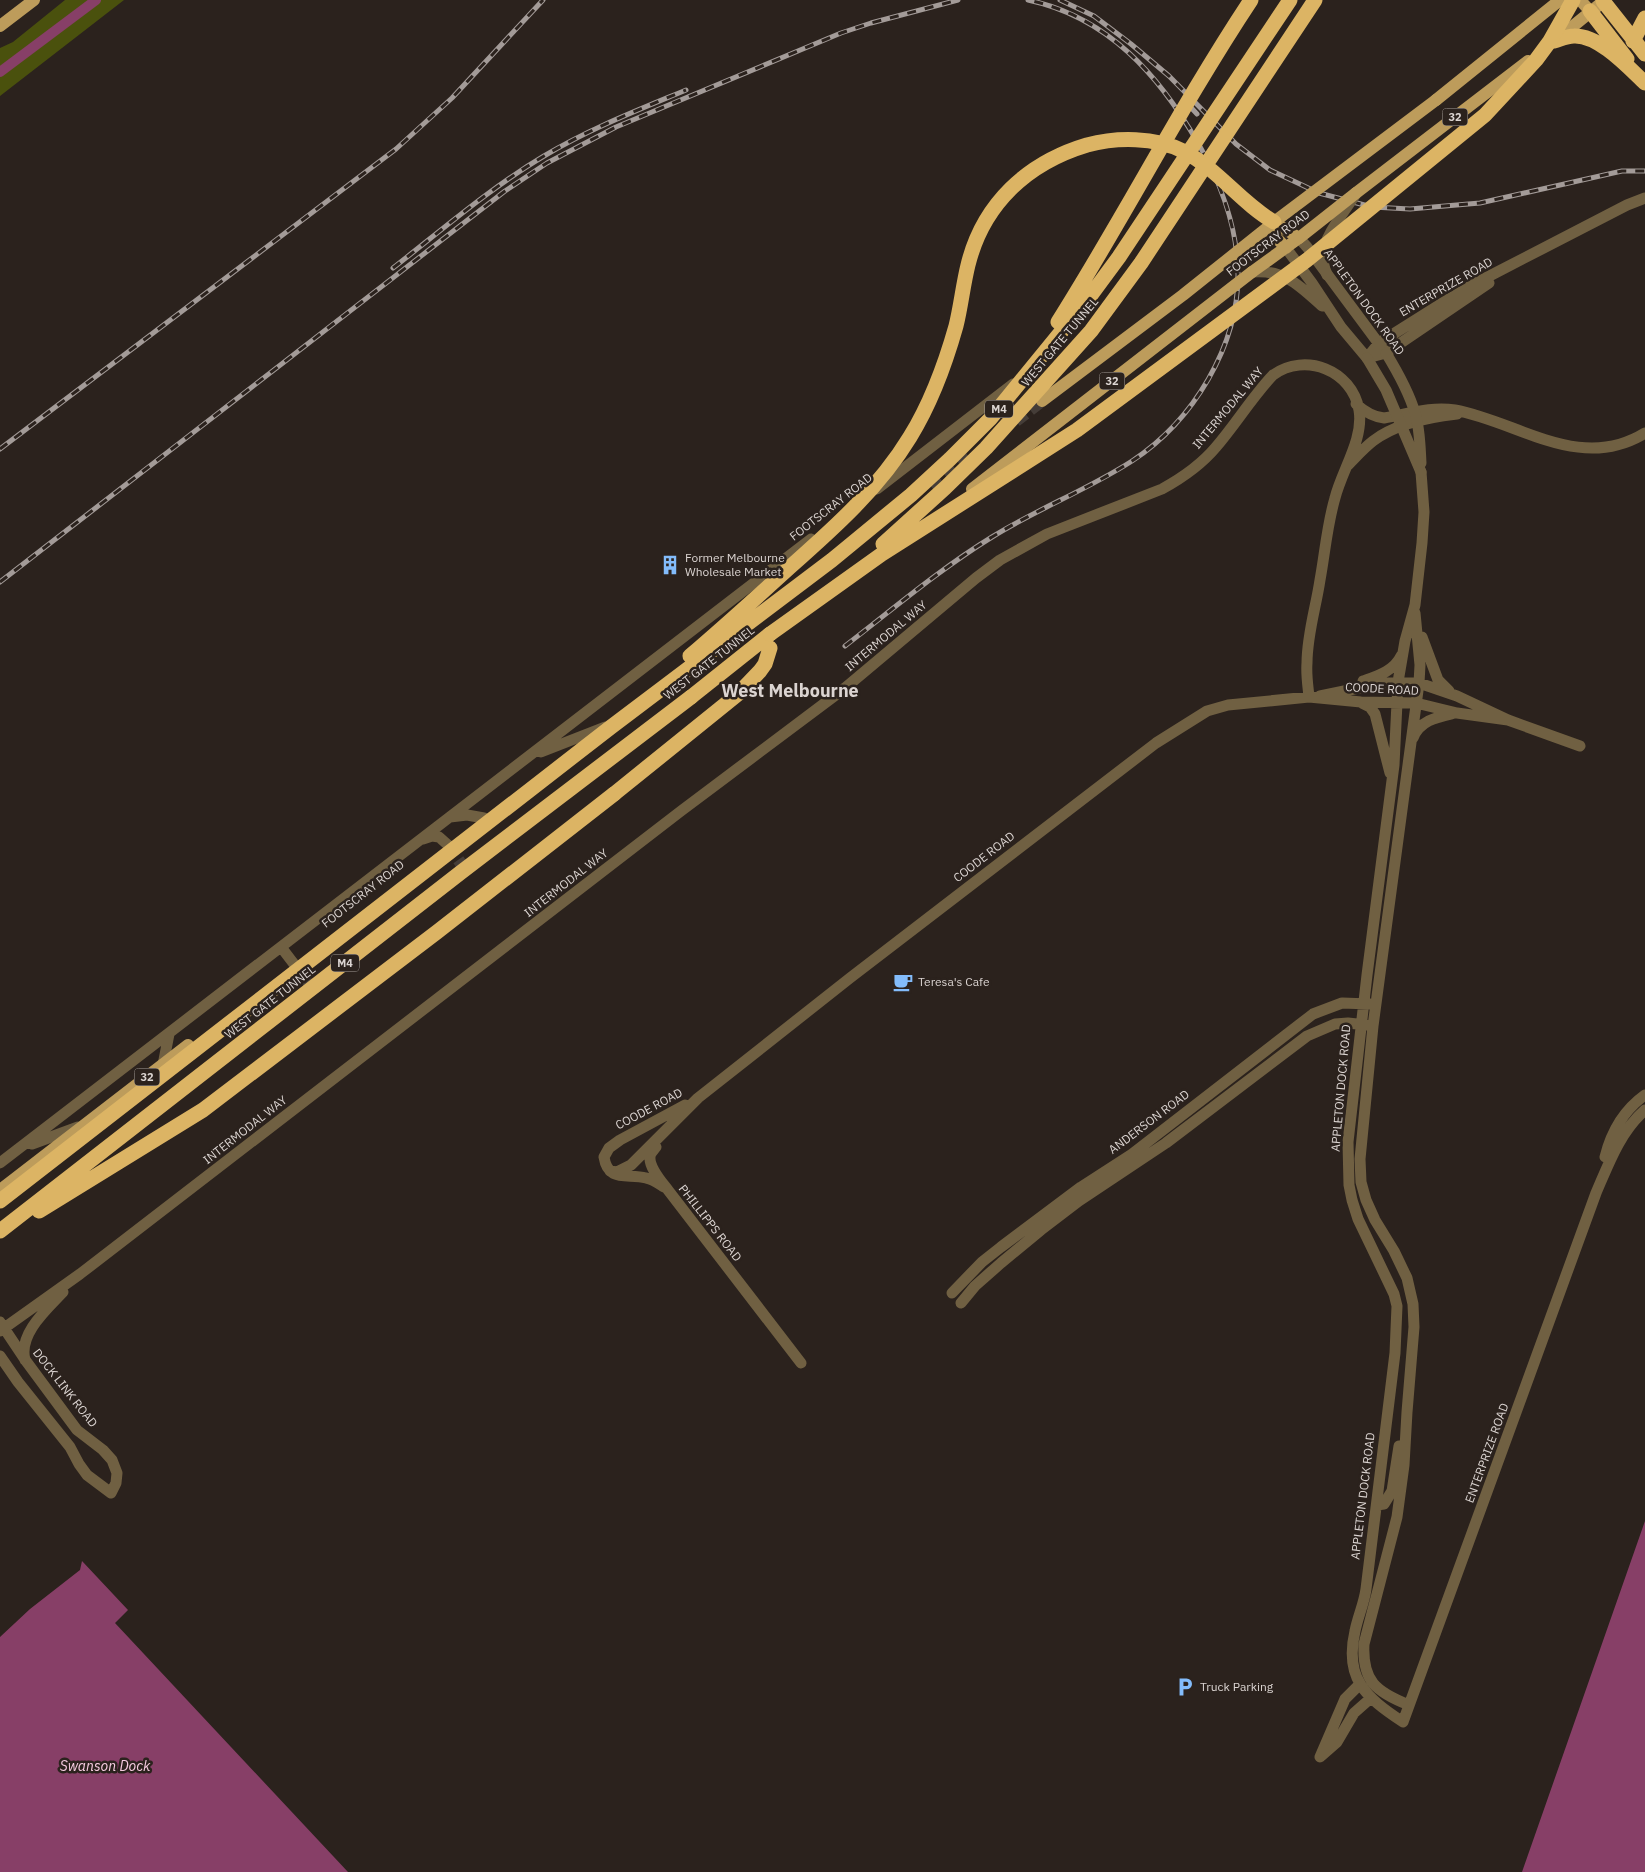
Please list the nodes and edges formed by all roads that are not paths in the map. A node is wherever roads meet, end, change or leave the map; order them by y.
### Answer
1 (34, 0) edge
2 (1251, 0) edge
3 (1290, 0) edge
4 (1315, 0) edge
5 (1560, 0) edge
6 (1573, 0) edge
7 (1603, 0) edge
8 (1585, 6) edge
9 (1645, 18) edge
10 (0, 26) edge
11 (1633, 40) junction
12 (1554, 41) junction
13 (1645, 54) edge
14 (1645, 83) edge
15 (1356, 194) junction
16 (1645, 198) edge
17 (1270, 225) junction
18 (1299, 238) junction
19 (1286, 248) junction
20 (1528, 257) junction
21 (1252, 272) junction
22 (1327, 275) junction
23 (1332, 315) junction
24 (1379, 343) junction
25 (1386, 353) junction
26 (1367, 358) junction
27 (1045, 360) dead end
28 (1020, 383) junction
29 (1042, 401) tunnel mouth
30 (1356, 404) junction
31 (1472, 414) junction
32 (1645, 433) edge
33 (1344, 469) junction
34 (1421, 472) junction
35 (948, 507) dead end
36 (1415, 607) junction
37 (770, 641) junction
38 (1403, 650) junction
39 (1398, 682) junction
40 (1419, 683) junction
41 (1333, 692) junction
42 (1452, 694) junction
43 (1311, 698) junction
44 (1361, 702) junction
45 (1397, 703) junction
46 (1416, 703) junction
47 (1456, 713) junction
48 (1508, 720) junction
49 (609, 727) junction
50 (1412, 741) junction
51 (1580, 746) dead end
52 (516, 767) junction
53 (1391, 788) junction
54 (484, 818) joint
55 (447, 819) junction
56 (415, 843) junction
57 (448, 845) junction
58 (281, 947) junction
59 (294, 964) junction
60 (1363, 1003) junction
61 (1376, 1005) junction
62 (1361, 1025) junction
63 (1373, 1026) junction
64 (170, 1034) junction
65 (163, 1065) junction
66 (1645, 1095) edge
67 (698, 1098) junction
68 (1645, 1110) edge
69 (88, 1123) junction
70 (19, 1149) junction
71 (1, 1162) edge
72 (610, 1171) junction
73 (0, 1190) edge
74 (668, 1190) junction
75 (1596, 1193) junction
76 (0, 1201) edge
77 (0, 1233) edge
78 (80, 1274) junction
79 (952, 1293) dead end
80 (961, 1303) dead end
81 (1, 1327) edge
82 (0, 1356) edge
83 (26, 1361) junction
84 (801, 1363) dead end
85 (1409, 1393) junction
86 (1376, 1505) junction
87 (1360, 1684) junction
88 (1371, 1698) junction
89 (1409, 1705) junction
90 (1403, 1722) joint

1 - 10 main road
2 - 28 highway, bridge
3 - 28 highway, WEST GATE TUNNEL / M4, bridge
4 - 37 highway, WEST GATE TUNNEL / M4, bridge
5 - 17 main road, FOOTSCRAY ROAD / 32, bridge
6 - 37 highway, bridge
7 - 8 main road, FOOTSCRAY ROAD / 32
7 - 11 highway
8 - 12 main road, FOOTSCRAY ROAD / 32
8 - 14 highway
9 - 11 highway
11 - 13 highway
12 - 14 highway
12 - 15 main road, FOOTSCRAY ROAD / 32, bridge
15 - 18 main road, FOOTSCRAY ROAD / 32, bridge
15 - 22 street, bridge
16 - 20 street, ENTERPRIZE ROAD
17 - 18 main road, APPLETON DOCK ROAD
17 - 19 main road, APPLETON DOCK ROAD
17 - 29 main road, FOOTSCRAY ROAD / 32, bridge
17 - 49 highway, bridge
18 - 19 main road, FOOTSCRAY ROAD / 32
18 - 22 street, APPLETON DOCK ROAD, bridge
19 - 21 main road, FOOTSCRAY ROAD / 32
19 - 23 street, APPLETON DOCK ROAD
20 - 24 street, ENTERPRIZE ROAD
20 - 25 street, ENTERPRIZE ROAD
21 - 23 street
21 - 35 main road, FOOTSCRAY ROAD / 32, bridge
22 - 24 street, APPLETON DOCK ROAD
23 - 26 street, APPLETON DOCK ROAD
24 - 25 street, APPLETON DOCK ROAD
24 - 26 street, ENTERPRIZE ROAD
25 - 26 street, ENTERPRIZE ROAD
25 - 34 street, APPLETON DOCK ROAD, bridge
26 - 34 street, APPLETON DOCK ROAD, bridge
27 - 52 street, FOOTSCRAY ROAD
28 - 49 highway, WEST GATE TUNNEL / M4, bridge
30 - 31 street
30 - 33 street, INTERMODAL WAY
30 - 78 street, INTERMODAL WAY
31 - 32 street
31 - 33 street
33 - 43 street, INTERMODAL WAY
34 - 36 street, APPLETON DOCK ROAD
36 - 38 street, APPLETON DOCK ROAD
36 - 40 street, APPLETON DOCK ROAD
36 - 42 street
37 - 77 highway, WEST GATE TUNNEL / M4, bridge
37 - 77 highway, bridge
38 - 39 street, APPLETON DOCK ROAD
38 - 41 street
39 - 40 street, COODE ROAD
39 - 41 street, COODE ROAD
39 - 45 street, APPLETON DOCK ROAD
40 - 42 street, COODE ROAD
40 - 46 street, APPLETON DOCK ROAD
41 - 43 street, COODE ROAD
42 - 48 street, COODE ROAD
43 - 44 street, COODE ROAD
43 - 67 street, COODE ROAD
44 - 45 street, COODE ROAD
44 - 53 street
45 - 46 street, COODE ROAD
45 - 53 street, APPLETON DOCK ROAD
46 - 47 street, COODE ROAD
46 - 50 street, APPLETON DOCK ROAD
47 - 48 street, COODE ROAD
47 - 50 street
48 - 51 street, COODE ROAD
49 - 52 street, FOOTSCRAY ROAD
49 - 76 highway, WEST GATE TUNNEL / M4, bridge
50 - 61 street, APPLETON DOCK ROAD
52 - 55 street, FOOTSCRAY ROAD
53 - 60 street, APPLETON DOCK ROAD
54 - 55 street, FOOTSCRAY ROAD
54 - 57 main road, FOOTSCRAY ROAD / 32
55 - 56 street, FOOTSCRAY ROAD
56 - 57 street, FOOTSCRAY ROAD
56 - 58 street, FOOTSCRAY ROAD
57 - 59 main road, FOOTSCRAY ROAD / 32
58 - 59 street
58 - 64 street, FOOTSCRAY ROAD
59 - 65 main road, FOOTSCRAY ROAD / 32
60 - 61 street, ANDERSON ROAD
60 - 62 street, APPLETON DOCK ROAD
60 - 79 street, ANDERSON ROAD
61 - 63 street, APPLETON DOCK ROAD
62 - 63 street, ANDERSON ROAD
62 - 80 street, ANDERSON ROAD
62 - 86 street, APPLETON DOCK ROAD
63 - 85 street, APPLETON DOCK ROAD
64 - 65 street
64 - 70 street, FOOTSCRAY ROAD
65 - 69 main road, FOOTSCRAY ROAD / 32
66 - 75 street, ENTERPRIZE ROAD
67 - 72 street, COODE ROAD
67 - 72 street, COODE ROAD
67 - 74 street, PHILLIPPS ROAD
68 - 75 street, ENTERPRIZE ROAD
69 - 70 street, FOOTSCRAY ROAD
69 - 73 main road, FOOTSCRAY ROAD / 32
70 - 71 street, FOOTSCRAY ROAD
72 - 74 street
74 - 84 street, PHILLIPPS ROAD
75 - 89 street, ENTERPRIZE ROAD
78 - 81 street, INTERMODAL WAY
78 - 83 street, INTERMODAL WAY
81 - 83 street, DOCK LINK ROAD
82 - 83 street, DOCK LINK ROAD
85 - 86 street
85 - 89 street, APPLETON DOCK ROAD
86 - 87 street, APPLETON DOCK ROAD
87 - 88 street, APPLETON DOCK ROAD
87 - 88 street
88 - 90 street, APPLETON DOCK ROAD
89 - 90 street, ENTERPRIZE ROAD

